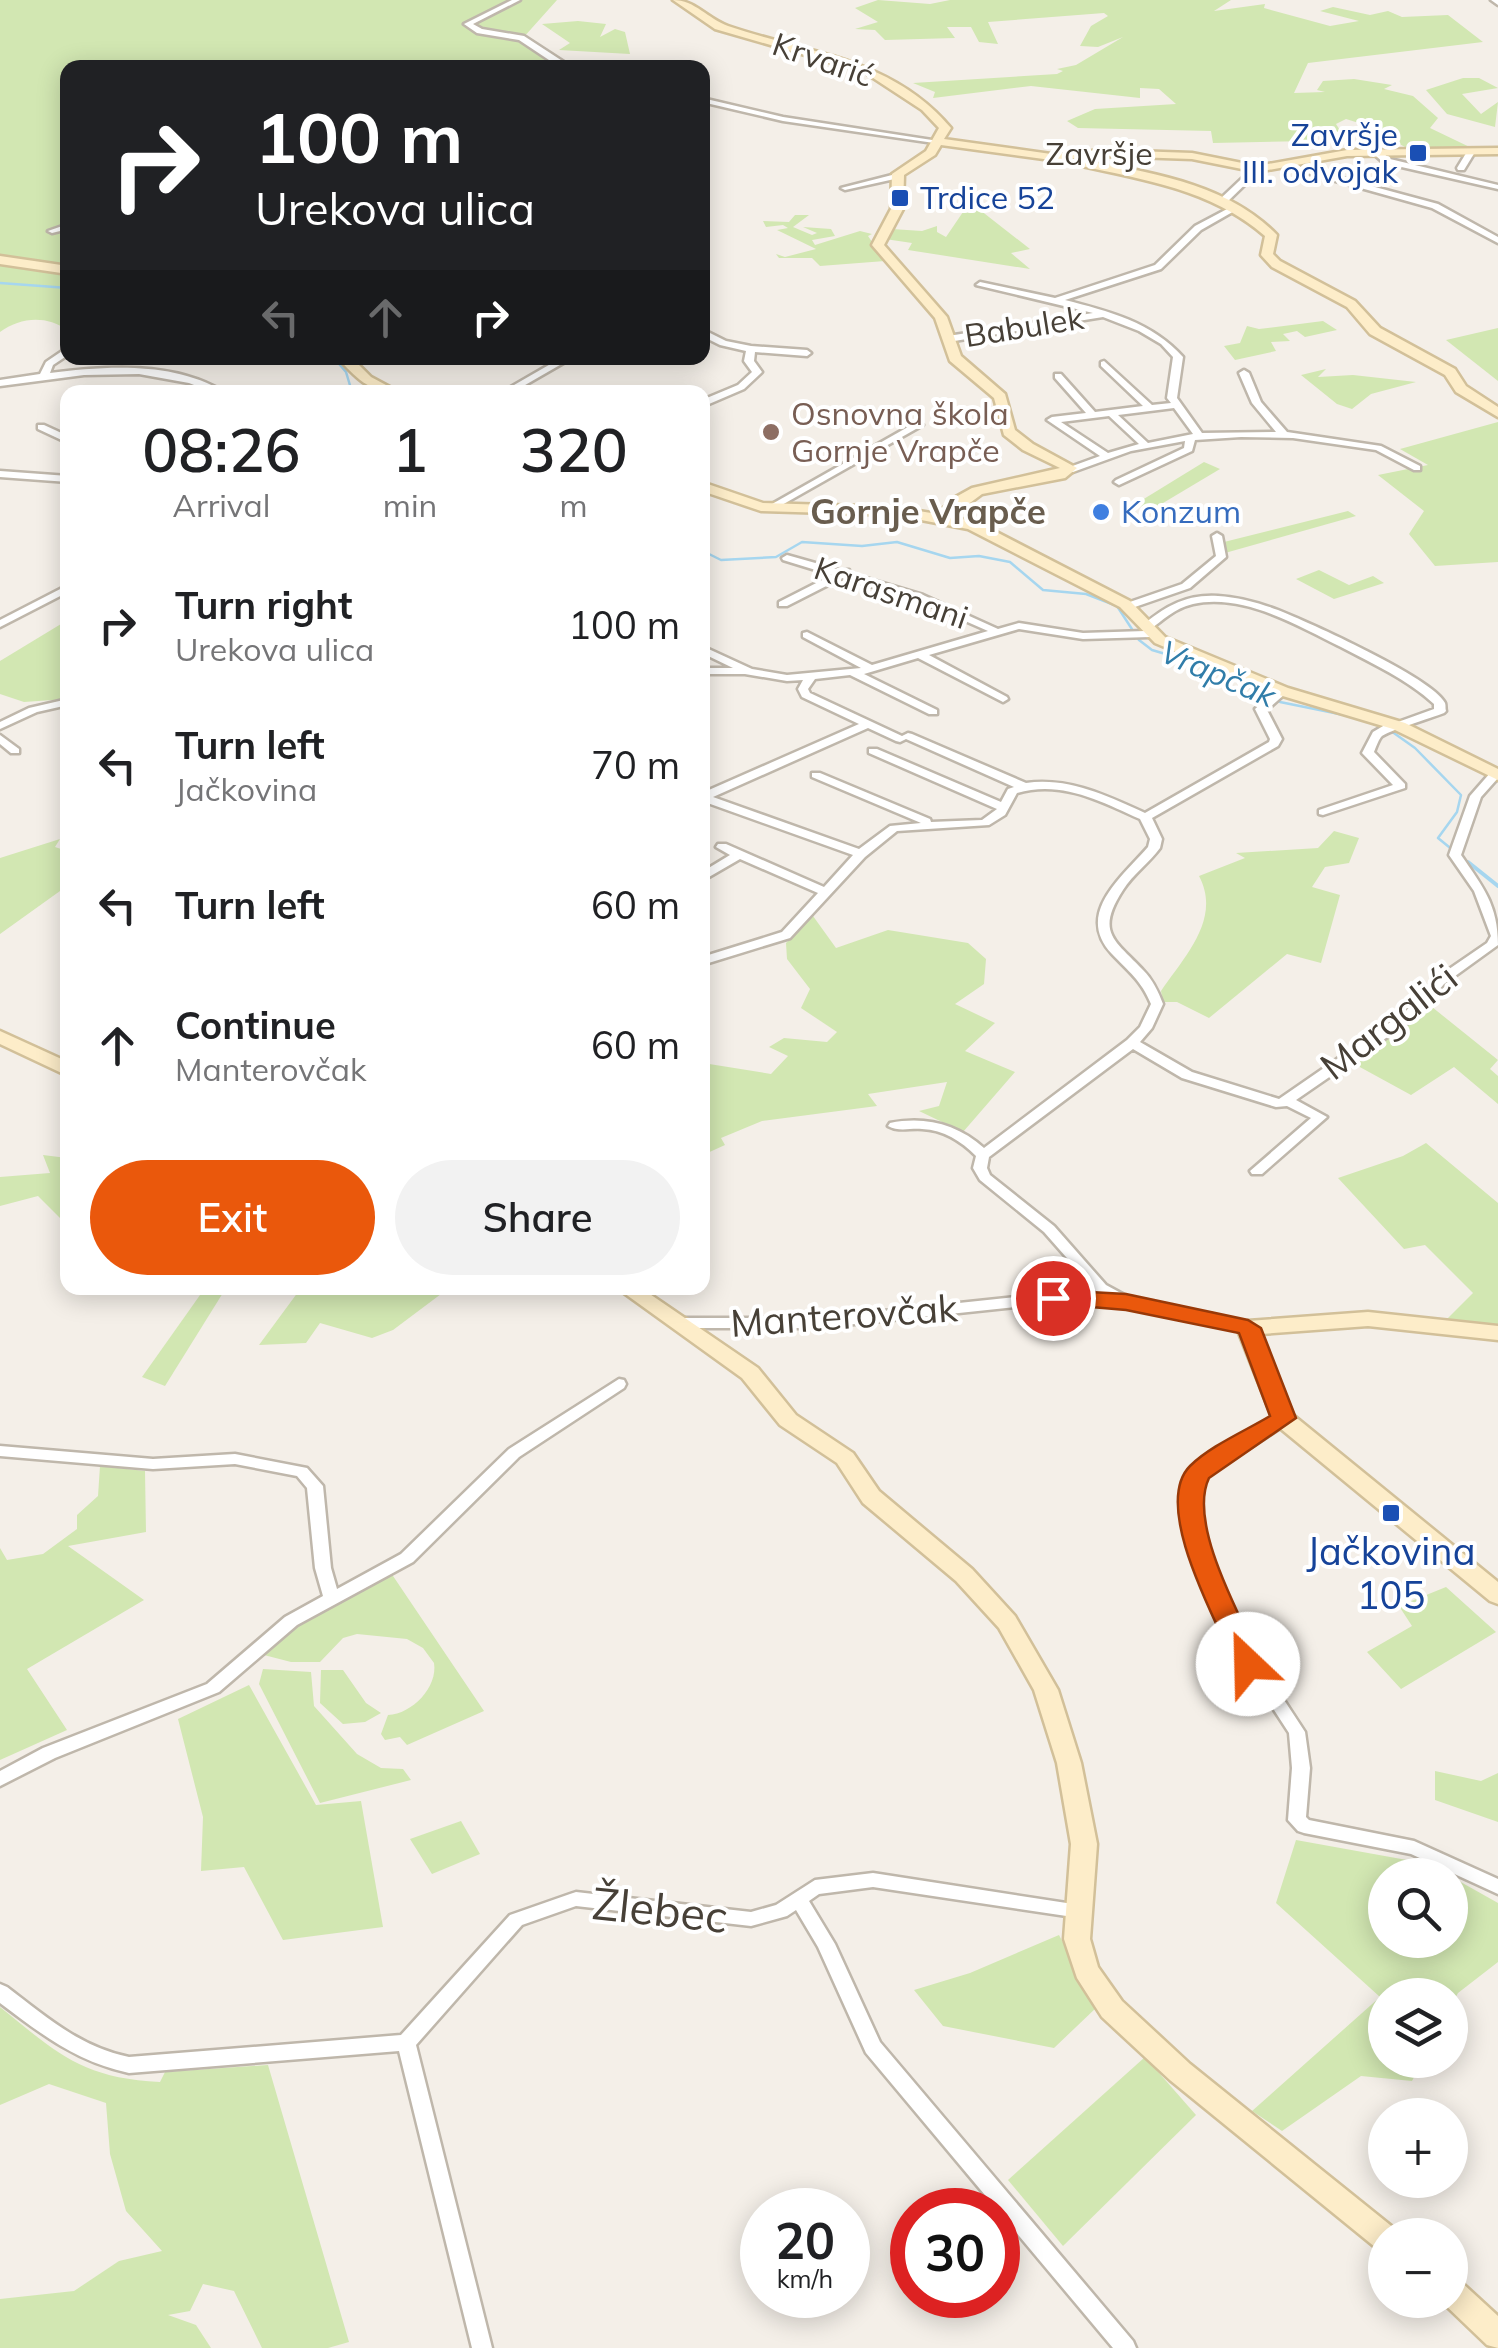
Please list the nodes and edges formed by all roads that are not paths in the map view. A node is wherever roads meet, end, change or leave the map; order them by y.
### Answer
1 (517, 0) edge
2 (678, 0) edge
3 (555, 60) edge
4 (710, 102) edge
5 (941, 142) junction
6 (1471, 152) junction
7 (1498, 152) edge
8 (1380, 154) junction
9 (1052, 157) junction
10 (1289, 165) junction
11 (1461, 168) dead end
12 (1256, 169) junction
13 (896, 176) junction
14 (1498, 187) edge
15 (845, 188) dead end
16 (1227, 206) junction
17 (60, 228) edge
18 (52, 231) dead end
19 (1498, 240) edge
20 (0, 260) edge
21 (60, 269) edge
22 (980, 285) dead end
23 (1054, 301) junction
24 (1100, 315) junction
25 (710, 336) edge
26 (948, 339) junction
27 (752, 349) junction
28 (807, 354) dead end
29 (60, 356) edge
30 (1104, 364) dead end
31 (352, 365) edge
32 (555, 365) edge
33 (1244, 373) dead end
34 (1058, 376) dead end
35 (43, 378) junction
36 (0, 382) edge
37 (203, 385) edge
38 (377, 385) edge
39 (520, 385) edge
40 (710, 400) edge
41 (1176, 405) junction
42 (1150, 408) junction
43 (1111, 413) junction
44 (1498, 413) edge
45 (1092, 415) junction
46 (918, 425) dead end
47 (41, 428) dead end
48 (1284, 434) junction
49 (60, 436) edge
50 (1195, 437) junction
51 (1146, 446) junction
52 (1106, 456) junction
53 (1417, 468) dead end
54 (1070, 470) junction
55 (0, 474) edge
56 (60, 478) edge
57 (1119, 482) dead end
58 (710, 490) edge
59 (770, 508) junction
60 (942, 517) junction
61 (1217, 536) dead end
62 (787, 558) dead end
63 (845, 572) junction
64 (60, 592) edge
65 (782, 604) dead end
66 (1128, 606) junction
67 (0, 624) edge
68 (994, 630) junction
69 (1143, 633) junction
70 (807, 635) dead end
71 (710, 654) edge
72 (922, 656) junction
73 (872, 670) junction
74 (710, 672) edge
75 (749, 672) junction
76 (853, 672) junction
77 (810, 678) junction
78 (1275, 696) junction
79 (1004, 700) dead end
80 (60, 704) edge
81 (933, 712) dead end
82 (866, 725) junction
83 (0, 726) edge
84 (1390, 727) junction
85 (0, 738) edge
86 (16, 751) dead end
87 (873, 751) dead end
88 (1496, 774) edge
89 (816, 775) dead end
90 (1025, 787) junction
91 (710, 794) edge
92 (710, 800) edge
93 (1002, 807) junction
94 (1323, 812) dead end
95 (1145, 817) junction
96 (936, 826) junction
97 (722, 848) dead end
98 (1455, 851) joint
99 (861, 854) junction
100 (738, 855) junction
101 (710, 873) edge
102 (824, 891) junction
103 (1480, 891) junction
104 (1498, 894) edge
105 (710, 959) edge
106 (0, 1037) edge
107 (1132, 1043) junction
108 (60, 1066) edge
109 (1289, 1102) junction
110 (896, 1126) dead end
111 (983, 1156) junction
112 (1257, 1171) dead end
113 (638, 1295) edge
114 (1126, 1302) junction
115 (680, 1323) junction
116 (1248, 1328) junction
117 (1498, 1333) edge
118 (619, 1384) dead end
119 (1283, 1418) junction
120 (0, 1451) edge
121 (1498, 1595) edge
122 (331, 1596) junction
123 (0, 1779) edge
124 (1498, 1887) edge
125 (800, 1901) junction
126 (1080, 1911) junction
127 (0, 1992) edge
128 (406, 2044) junction
129 (1368, 2225) edge
130 (1468, 2306) edge
131 (1498, 2334) edge
132 (482, 2348) edge
133 (1126, 2348) edge

1 - 3 street
2 - 5 street, Krvarić
4 - 5 street
5 - 9 street, Završje
5 - 13 street
6 - 7 street, Završje
6 - 8 street, Završje
6 - 11 street
8 - 10 street, Završje
8 - 14 street
9 - 12 street, Završje
9 - 16 street
10 - 12 street, Završje
10 - 19 street
12 - 16 street
13 - 15 street
13 - 26 street
16 - 23 street
16 - 44 street
17 - 18 street
20 - 21 street
22 - 23 street, Babulek
23 - 24 street, Babulek
24 - 26 street, Babulek
24 - 41 street, Babulek
25 - 27 street
26 - 54 street
27 - 28 street
27 - 40 street
29 - 35 street
30 - 42 street
31 - 38 street
32 - 39 street
33 - 48 street
34 - 45 street
35 - 36 street
35 - 37 street
41 - 42 street
41 - 50 street
42 - 43 street
43 - 45 street
43 - 51 street
45 - 52 street
46 - 59 street
47 - 49 street
48 - 50 street
48 - 53 street
50 - 51 street
50 - 57 street
51 - 52 street
52 - 54 street
54 - 60 street
55 - 56 street
58 - 59 street
59 - 60 street
60 - 66 street
61 - 66 street
62 - 63 street, Karasmani
63 - 65 street
63 - 68 street, Karasmani
64 - 67 street
66 - 69 street
68 - 69 street
68 - 72 street
69 - 78 street
69 - 84 street
70 - 73 street
71 - 75 street
72 - 73 street
72 - 79 street
73 - 76 street
74 - 75 street
75 - 77 street
76 - 77 street
76 - 81 street
77 - 82 street
78 - 84 street
78 - 95 street
80 - 83 street
82 - 90 street
82 - 91 street
84 - 88 street
84 - 94 street
85 - 86 street
87 - 93 street
88 - 98 street, Margalići
89 - 96 street
90 - 93 street
90 - 95 street
92 - 99 street
93 - 96 street
95 - 107 street
96 - 99 street
97 - 100 street
98 - 103 street, Margalići
99 - 102 street
100 - 101 street
100 - 102 street
102 - 105 street
103 - 104 street
103 - 109 street, Margalići
106 - 108 street
107 - 109 street, Margalići
107 - 111 street
109 - 112 street, Margalići
110 - 111 street
111 - 114 street
113 - 115 street
114 - 115 street, Manterovčak
114 - 116 street, Manterovčak
115 - 126 street
116 - 117 street
116 - 119 street
118 - 122 street
119 - 121 street
119 - 124 street
120 - 122 street
122 - 123 street
125 - 126 street, Žlebec
125 - 128 street, Žlebec
125 - 133 street
126 - 129 street
127 - 128 street
128 - 132 street
130 - 131 street

